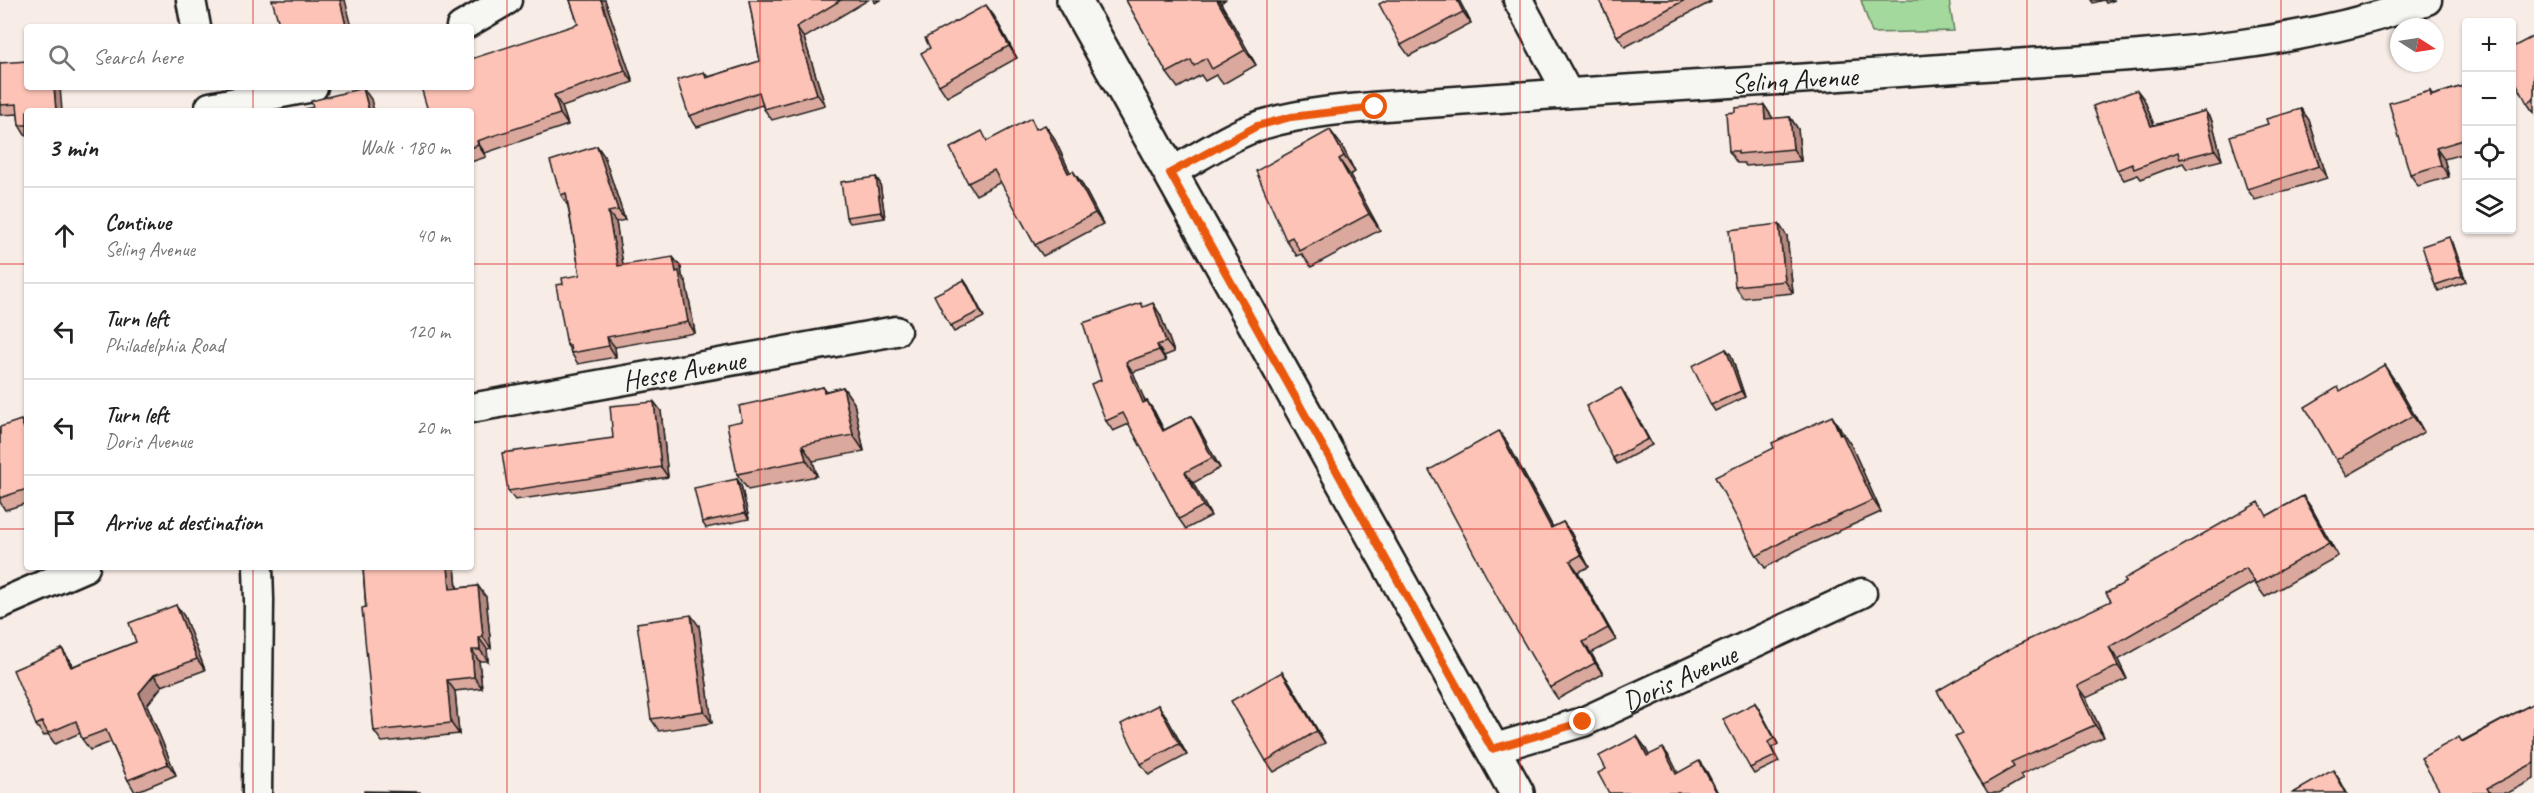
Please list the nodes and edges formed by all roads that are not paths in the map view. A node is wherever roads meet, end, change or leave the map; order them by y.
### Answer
1 (191, 0) edge
2 (507, 0) edge
3 (1074, 0) edge
4 (1518, 0) edge
5 (2427, 0) edge
6 (195, 24) edge
7 (465, 24) edge
8 (292, 90) edge
9 (1568, 93) junction
10 (209, 102) edge
11 (1170, 173) junction
12 (896, 331) dead end
13 (474, 407) edge
14 (78, 570) edge
15 (258, 570) edge
16 (1862, 593) dead end
17 (0, 604) edge
18 (1492, 749) junction
19 (257, 793) edge
20 (1517, 793) edge

1 - 6 street
2 - 7 street
3 - 11 main road
4 - 9 street
5 - 9 street, Seling Avenue
8 - 10 street
9 - 11 street, Seling Avenue
11 - 18 main road
12 - 13 street, Hesse Avenue
14 - 17 street
15 - 19 street
16 - 18 street, Doris Avenue
18 - 20 main road

